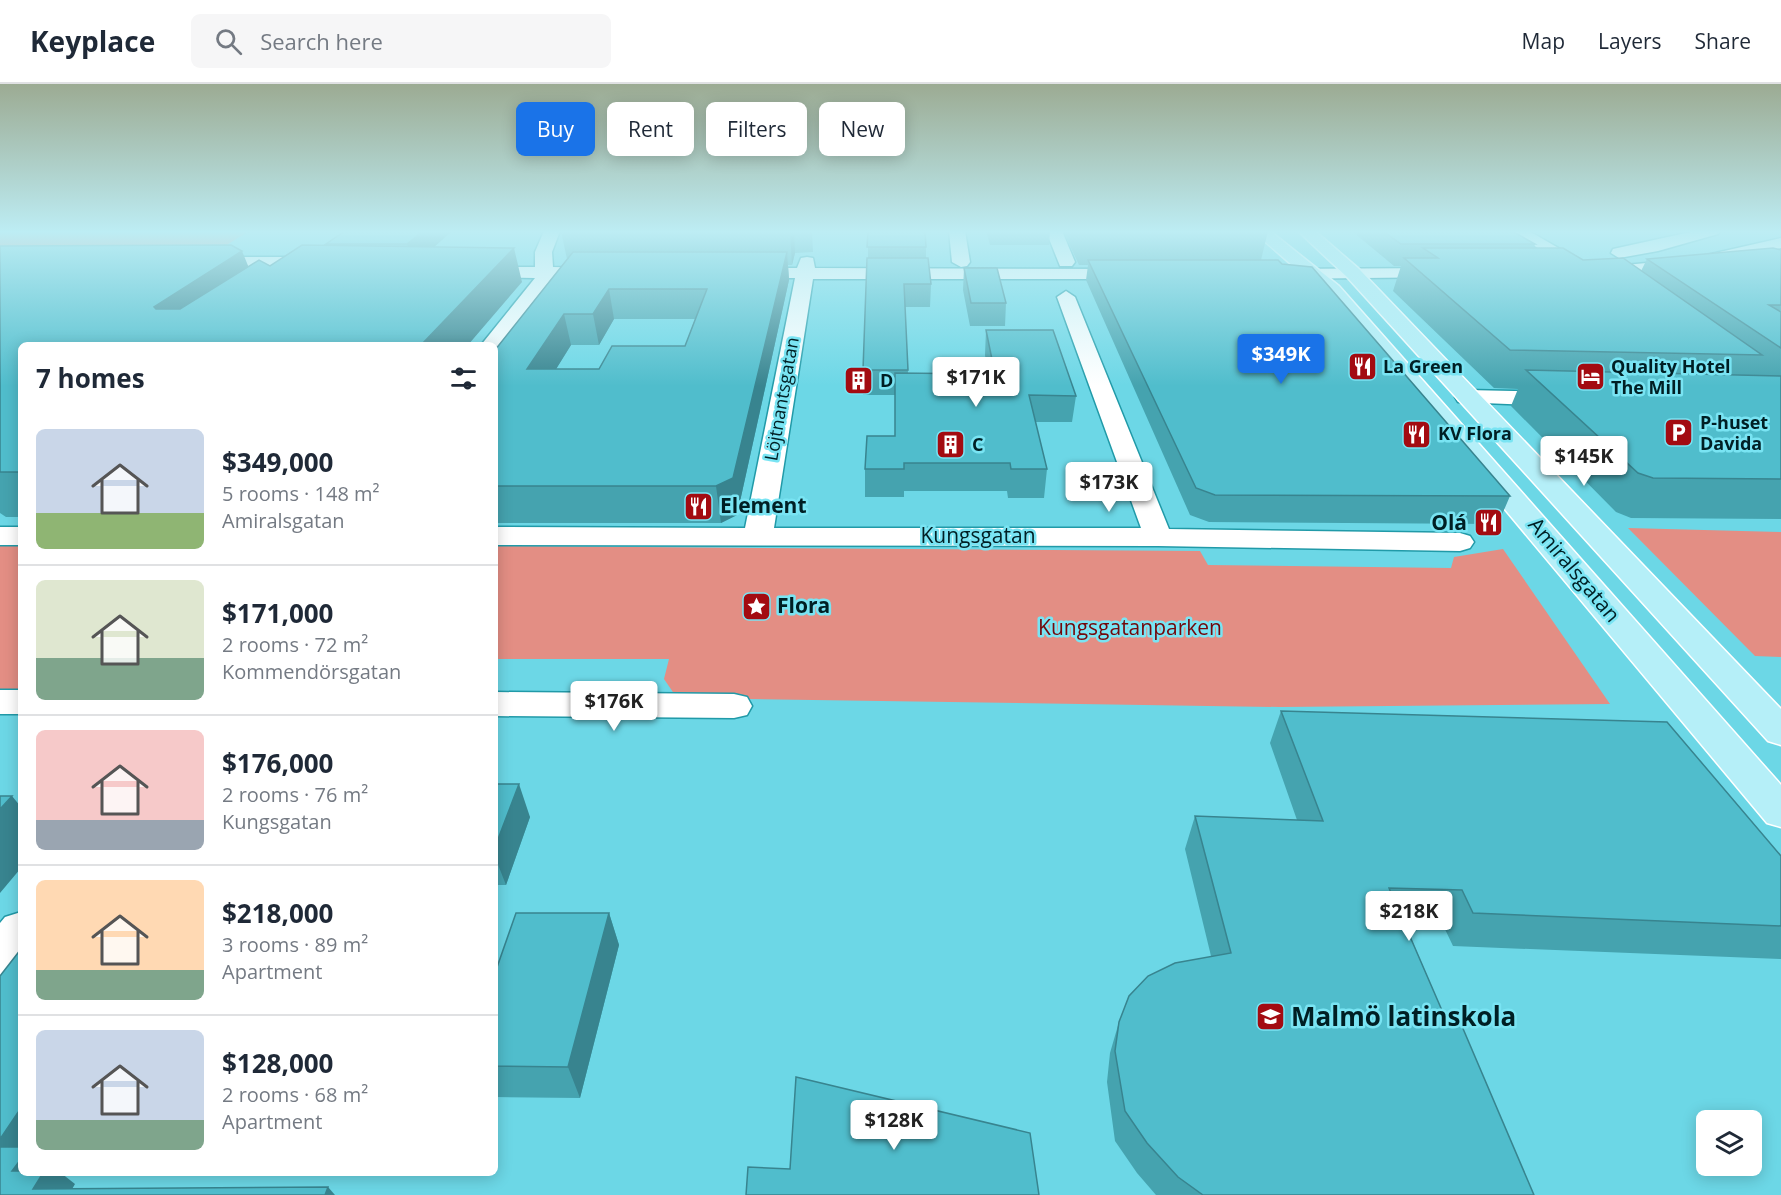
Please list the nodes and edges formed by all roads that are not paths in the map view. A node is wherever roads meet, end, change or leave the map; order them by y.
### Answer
1 (534, 283) edge
2 (803, 283) edge
3 (1324, 283) edge
4 (1361, 283) edge
5 (1614, 283) edge
6 (1623, 292) edge
7 (1066, 297) dead end
8 (493, 342) edge
9 (1466, 397) junction
10 (1579, 399) edge
11 (0, 536) edge
12 (18, 536) edge
13 (498, 536) edge
14 (758, 536) junction
15 (1158, 537) junction
16 (1460, 542) dead end
17 (0, 702) edge
18 (18, 702) edge
19 (498, 704) edge
20 (734, 706) dead end
21 (1781, 732) edge
22 (1781, 812) edge
23 (18, 935) edge
24 (0, 958) edge

1 - 8 street
2 - 14 street, Löjtnantsgatan
3 - 22 main road, Amiralsgatan
4 - 9 main road, Amiralsgatan
5 - 6 street
7 - 15 street
9 - 10 street
9 - 21 main road, Amiralsgatan
11 - 12 street
13 - 14 street, Kungsgatan
14 - 15 street, Kungsgatan
15 - 16 street, Kungsgatan
17 - 18 street
19 - 20 street
23 - 24 street

